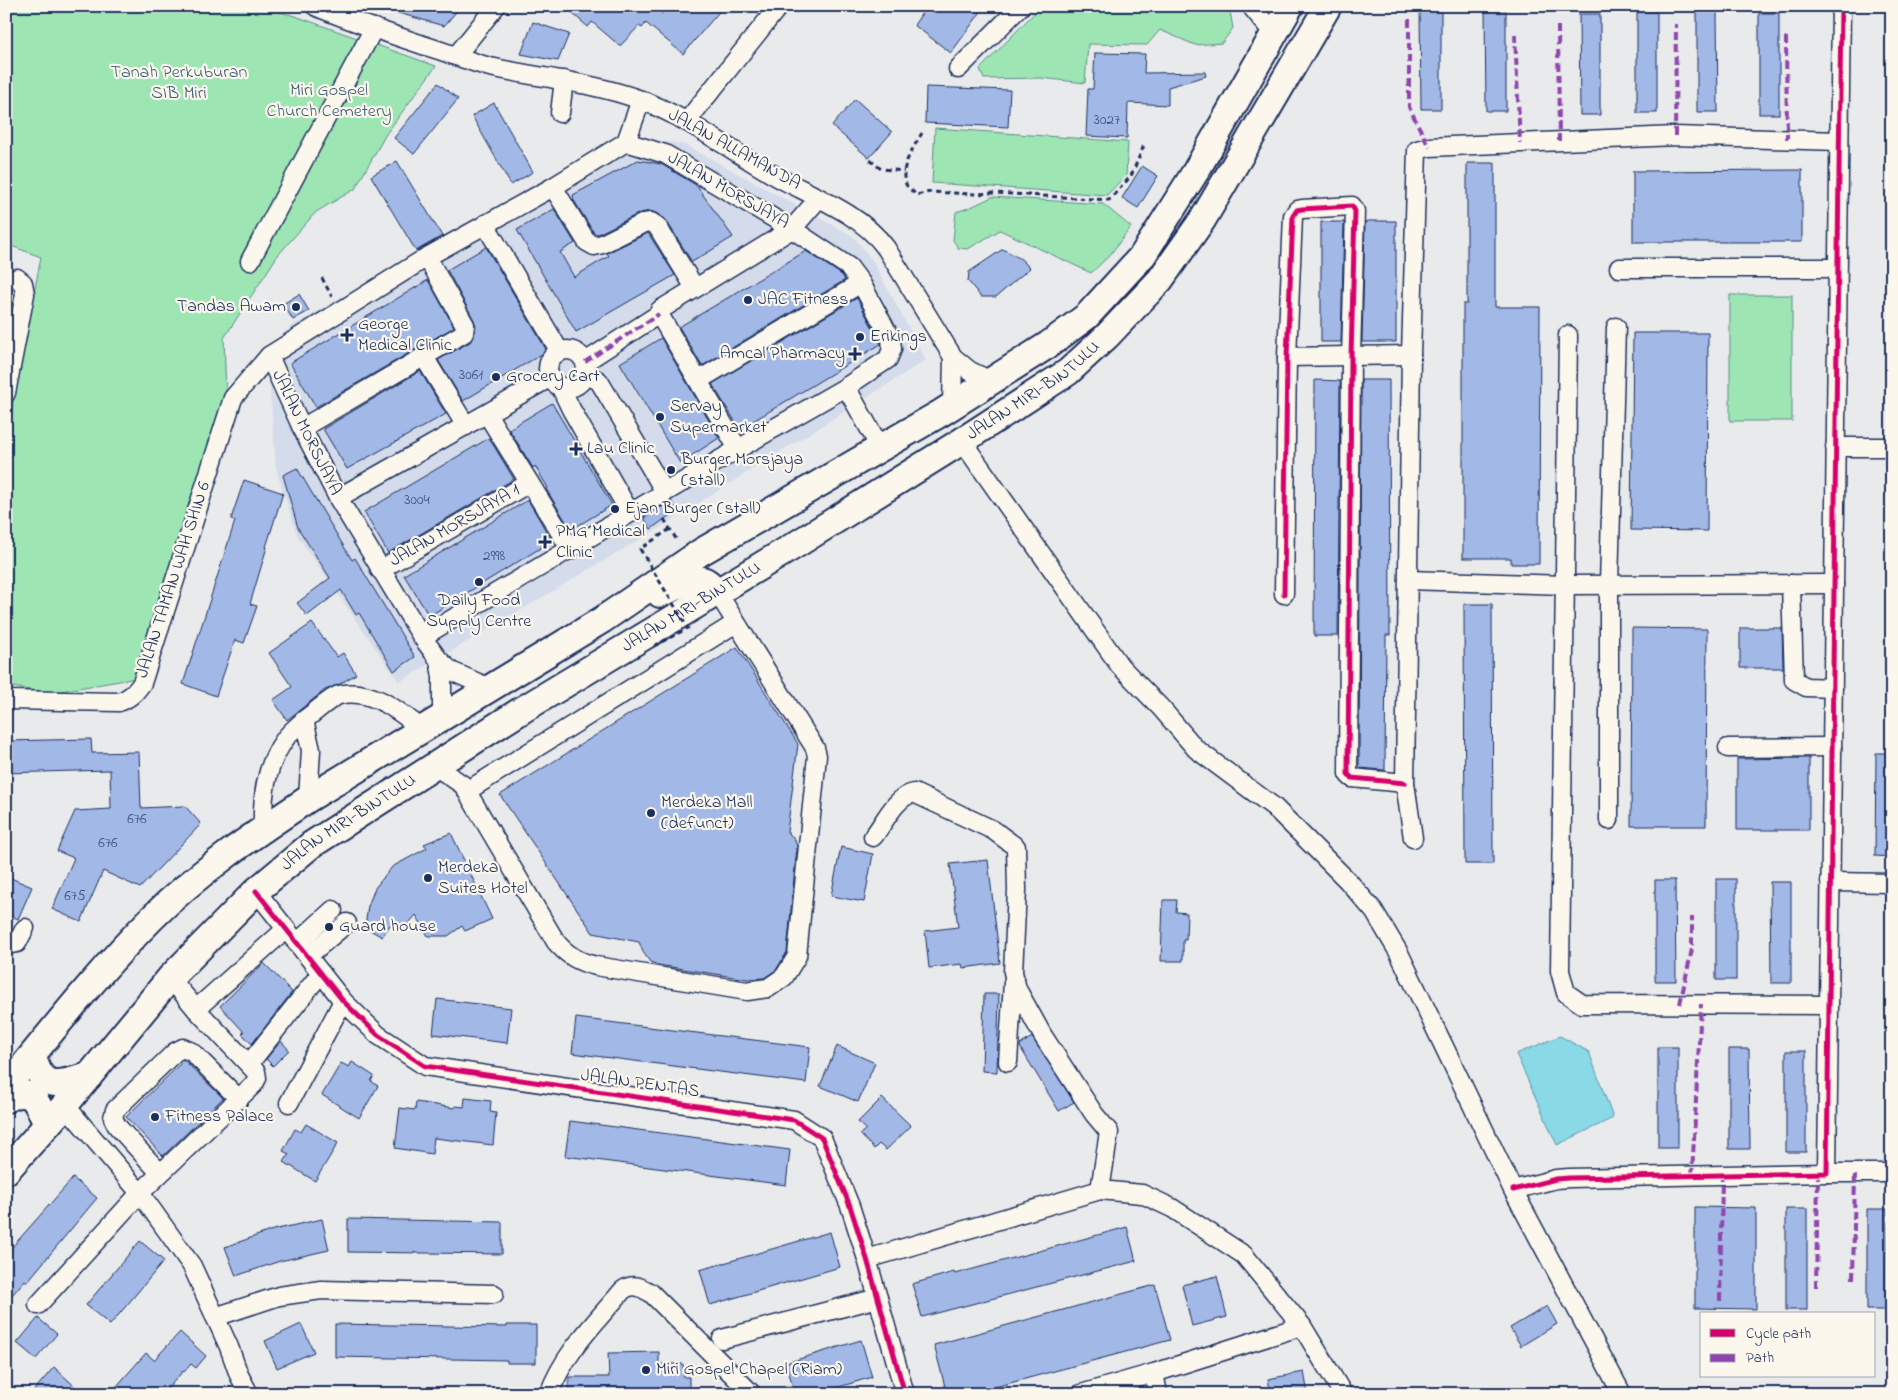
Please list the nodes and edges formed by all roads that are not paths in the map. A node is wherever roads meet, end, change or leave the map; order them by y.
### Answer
1 (315, 6) edge
2 (496, 6) edge
3 (779, 6) edge
4 (1021, 6) edge
5 (1250, 6) edge
6 (1290, 6) edge
7 (1328, 6) edge
8 (1841, 6) edge
9 (374, 28) junction
10 (1274, 34) junction
11 (456, 56) junction
12 (958, 69) dead end
13 (564, 80) junction
14 (641, 100) junction
15 (560, 113) dead end
16 (687, 121) junction
17 (1839, 141) junction
18 (626, 142) junction
19 (552, 187) junction
20 (819, 198) junction
21 (485, 224) junction
22 (792, 229) junction
23 (427, 257) junction
24 (250, 260) dead end
25 (1619, 268) dead end
26 (1837, 268) junction
27 (17, 278) dead end
28 (861, 283) junction
29 (695, 288) junction
30 (659, 315) junction
31 (13, 327) edge
32 (1616, 327) dead end
33 (1568, 335) dead end
34 (560, 352) junction
35 (1411, 355) junction
36 (270, 356) junction
37 (424, 357) junction
38 (952, 357) junction
39 (1287, 357) junction
40 (1352, 357) junction
41 (585, 368) junction
42 (699, 380) junction
43 (991, 381) junction
44 (555, 382) junction
45 (846, 387) junction
46 (6, 393) edge
47 (952, 406) junction
48 (487, 414) junction
49 (466, 426) junction
50 (302, 428) junction
51 (962, 441) junction
52 (1835, 447) junction
53 (1892, 447) edge
54 (738, 449) junction
55 (881, 449) junction
56 (529, 482) junction
57 (665, 492) junction
58 (338, 498) junction
59 (630, 513) junction
60 (570, 550) junction
61 (380, 570) junction
62 (1408, 580) junction
63 (1790, 584) junction
64 (1834, 584) junction
65 (1565, 585) junction
66 (1610, 585) junction
67 (717, 592) junction
68 (1284, 594) dead end
69 (602, 620) junction
70 (736, 623) junction
71 (422, 637) junction
72 (438, 660) junction
73 (1832, 688) junction
74 (492, 689) junction
75 (6, 700) edge
76 (304, 720) junction
77 (432, 724) junction
78 (1832, 747) junction
79 (1728, 748) dead end
80 (435, 766) junction
81 (1405, 783) junction
82 (467, 791) junction
83 (308, 799) junction
84 (1610, 820) dead end
85 (264, 829) junction
86 (874, 837) dead end
87 (1413, 838) dead end
88 (1830, 882) junction
89 (1892, 883) edge
90 (256, 891) junction
91 (333, 910) dead end
92 (347, 924) dead end
93 (25, 928) dead end
94 (6, 942) edge
95 (297, 943) junction
96 (1013, 972) junction
97 (321, 973) junction
98 (170, 978) junction
99 (343, 1001) junction
100 (1829, 1005) junction
101 (196, 1010) junction
102 (33, 1055) junction
103 (1008, 1062) dead end
104 (249, 1064) junction
105 (89, 1076) junction
106 (6, 1088) edge
107 (6, 1099) edge
108 (239, 1099) junction
109 (289, 1103) dead end
110 (65, 1105) junction
111 (47, 1125) junction
112 (6, 1171) edge
113 (160, 1173) junction
114 (1827, 1173) junction
115 (1892, 1173) edge
116 (1100, 1190) junction
117 (1513, 1190) junction
118 (140, 1193) junction
119 (867, 1259) junction
120 (494, 1294) dead end
121 (878, 1298) junction
122 (38, 1305) dead end
123 (216, 1317) junction
124 (1302, 1326) junction
125 (722, 1339) dead end
126 (1154, 1373) junction
127 (250, 1394) edge
128 (549, 1394) edge
129 (752, 1394) edge
130 (905, 1394) edge
131 (1080, 1394) edge
132 (1158, 1394) edge
133 (1343, 1394) edge
134 (1622, 1394) edge

1 - 9 street, JALAN ALLAMANDA
2 - 11 street
3 - 16 street
4 - 12 street
5 - 10 street
6 - 10 highway, JALAN MIRI-BINTULU
7 - 51 highway, JALAN MIRI-BINTULU
8 - 17 street
9 - 11 street, JALAN ALLAMANDA
9 - 24 street
10 - 43 highway, JALAN MIRI-BINTULU
11 - 13 street, JALAN ALLAMANDA
13 - 14 street, JALAN ALLAMANDA
13 - 15 street
14 - 16 street, JALAN ALLAMANDA
14 - 18 street
16 - 20 street, JALAN ALLAMANDA
17 - 26 street
17 - 35 street
18 - 19 street, JALAN MORSJAYA
18 - 22 street, JALAN MORSJAYA
19 - 21 street, JALAN MORSJAYA
19 - 29 street
20 - 22 street
20 - 38 street, JALAN ALLAMANDA
21 - 23 street, JALAN MORSJAYA
21 - 34 street
22 - 28 street, JALAN MORSJAYA
22 - 29 street
23 - 36 street, JALAN MORSJAYA
23 - 37 street
25 - 26 street
26 - 52 street
27 - 31 street
28 - 42 street
28 - 45 street, JALAN MORSJAYA
29 - 30 street
30 - 41 street
30 - 42 street
31 - 46 street
32 - 66 street
33 - 65 street
34 - 41 street
34 - 44 street
35 - 40 street
35 - 62 street
36 - 50 street, JALAN MORSJAYA
36 - 75 street, JALAN TAMAN WAH SHIN 6
37 - 49 street
37 - 50 street
38 - 43 street, JALAN ALLAMANDA
38 - 47 street
39 - 40 street
39 - 40 street
39 - 68 street
40 - 81 street
41 - 44 street
41 - 57 street
42 - 54 street
43 - 47 highway, JALAN MIRI-BINTULU
44 - 48 street
44 - 59 street
45 - 54 street, JALAN MORSJAYA
45 - 55 street
47 - 55 highway, JALAN MIRI-BINTULU
48 - 49 street
48 - 56 street
49 - 58 street
50 - 58 street, JALAN MORSJAYA
51 - 67 highway, JALAN MIRI-BINTULU
51 - 117 street
52 - 53 street
52 - 64 street
54 - 57 street, JALAN MORSJAYA
55 - 69 highway, JALAN MIRI-BINTULU
56 - 60 street
56 - 61 street, JALAN MORSJAYA 1
57 - 59 street, JALAN MORSJAYA
58 - 61 street, JALAN MORSJAYA
59 - 60 street, JALAN MORSJAYA
60 - 71 street, JALAN MORSJAYA
61 - 71 street, JALAN MORSJAYA
62 - 65 street
62 - 81 street
63 - 64 street
63 - 66 street
63 - 73 street
64 - 73 street
65 - 66 street
65 - 100 street
66 - 84 street
67 - 69 highway
67 - 70 street
67 - 80 highway, JALAN MIRI-BINTULU
69 - 74 highway, JALAN MIRI-BINTULU
70 - 82 street
70 - 82 street
71 - 72 street, JALAN MORSJAYA
72 - 74 street, JALAN MORSJAYA
72 - 77 street, JALAN MORSJAYA
73 - 78 street
74 - 77 highway, JALAN MIRI-BINTULU
76 - 77 street
76 - 83 street
76 - 85 street
77 - 83 highway, JALAN MIRI-BINTULU
78 - 79 street
78 - 88 street
80 - 82 street
80 - 90 highway, JALAN MIRI-BINTULU
81 - 87 street
83 - 85 highway, JALAN MIRI-BINTULU
85 - 102 highway, JALAN MIRI-BINTULU
86 - 96 street
88 - 89 street
88 - 100 street
90 - 95 street, JALAN PENTAS
90 - 98 highway, JALAN MIRI-BINTULU
91 - 95 street
92 - 95 street
93 - 94 street
95 - 97 street, JALAN PENTAS
95 - 101 street
96 - 103 street
96 - 116 street
97 - 99 street, JALAN PENTAS
97 - 104 street
98 - 101 street
98 - 105 highway, JALAN MIRI-BINTULU
99 - 109 street
99 - 119 street, JALAN PENTAS
100 - 114 street
101 - 104 street
102 - 105 highway
102 - 106 highway, JALAN MIRI-BINTULU
104 - 108 street
105 - 110 highway, JALAN MIRI-BINTULU
107 - 111 highway
108 - 113 street
108 - 113 street
110 - 111 highway, JALAN MIRI-BINTULU
110 - 118 street
111 - 112 highway, JALAN MIRI-BINTULU
113 - 118 street
114 - 115 street
114 - 117 street
116 - 119 street
116 - 124 street
117 - 134 street
118 - 122 street
118 - 123 street
119 - 121 street, JALAN PENTAS
120 - 123 street
121 - 125 street
121 - 130 street, JALAN PENTAS
123 - 127 street
124 - 126 street
124 - 133 street
126 - 131 street
126 - 132 street
128 - 129 street

